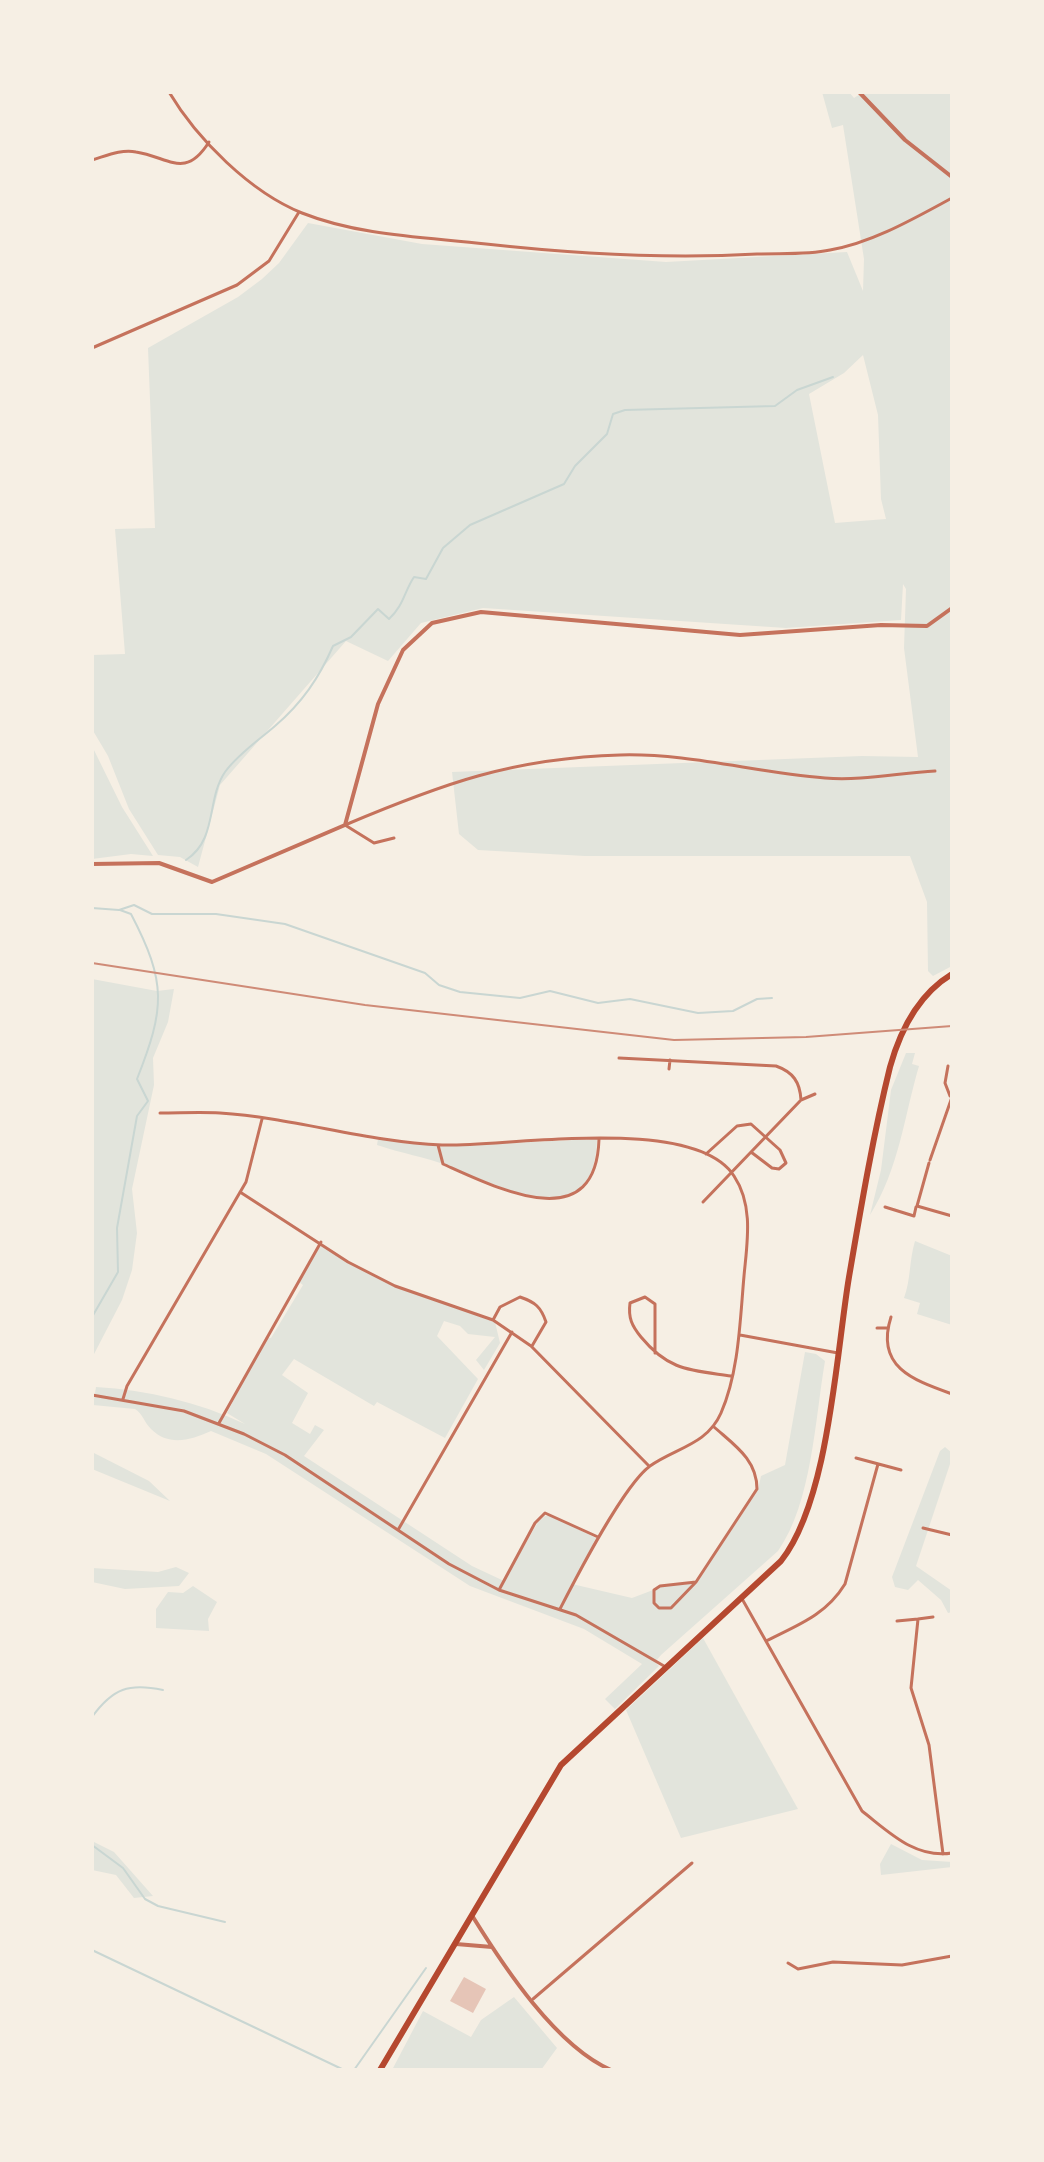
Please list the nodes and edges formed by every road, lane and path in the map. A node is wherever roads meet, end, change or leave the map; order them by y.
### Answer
1 (169, 92) edge
2 (859, 92) edge
3 (209, 142) junction
4 (92, 160) edge
5 (952, 177) edge
6 (952, 198) edge
7 (299, 212) junction
8 (92, 348) edge
9 (952, 608) edge
10 (935, 771) dead end
11 (345, 825) junction
12 (394, 838) dead end
13 (92, 864) edge
14 (952, 974) edge
15 (619, 1058) dead end
16 (670, 1060) junction
17 (948, 1066) dead end
18 (669, 1069) dead end
19 (815, 1094) dead end
20 (951, 1096) edge
21 (801, 1100) junction
22 (160, 1113) dead end
23 (262, 1119) junction
24 (764, 1137) junction
25 (599, 1138) junction
26 (438, 1145) junction
27 (751, 1152) junction
28 (706, 1154) junction
29 (733, 1174) junction
30 (240, 1192) junction
31 (703, 1202) dead end
32 (917, 1206) junction
33 (885, 1207) dead end
34 (952, 1216) edge
35 (321, 1242) junction
36 (891, 1317) dead end
37 (493, 1320) junction
38 (877, 1328) dead end
39 (888, 1328) junction
40 (512, 1332) junction
41 (738, 1334) junction
42 (531, 1346) junction
43 (655, 1353) junction
44 (838, 1353) junction
45 (731, 1376) junction
46 (952, 1394) edge
47 (92, 1395) edge
48 (123, 1399) junction
49 (219, 1423) junction
50 (713, 1426) junction
51 (856, 1458) dead end
52 (878, 1464) junction
53 (649, 1466) junction
54 (901, 1470) dead end
55 (923, 1528) dead end
56 (398, 1530) junction
57 (952, 1535) edge
58 (599, 1538) junction
59 (696, 1582) junction
60 (499, 1590) junction
61 (741, 1597) junction
62 (560, 1609) junction
63 (933, 1617) dead end
64 (918, 1619) junction
65 (897, 1621) dead end
66 (766, 1641) junction
67 (664, 1666) junction
68 (952, 1853) edge
69 (943, 1855) junction
70 (692, 1863) dead end
71 (473, 1917) junction
72 (456, 1944) junction
73 (492, 1947) junction
74 (952, 1956) edge
75 (788, 1963) dead end
76 (533, 1999) junction
77 (380, 2070) edge
78 (611, 2070) edge

1 - 3 street
2 - 5 street
3 - 4 street
3 - 7 street
6 - 7 street
7 - 8 street
9 - 11 street
10 - 11 street
11 - 12 street
11 - 13 street
14 - 44 highway
15 - 16 street
16 - 18 street
16 - 21 street
17 - 20 street
19 - 21 street
20 - 32 street
21 - 24 street
22 - 23 street
23 - 26 street
23 - 30 street
24 - 27 street
24 - 27 street
24 - 28 street
25 - 26 street
25 - 26 street
25 - 28 street
27 - 29 street
28 - 29 street
29 - 31 street
29 - 41 street
30 - 35 street
30 - 48 street
32 - 33 street
32 - 34 street
35 - 37 street
35 - 49 street
36 - 39 street
37 - 40 street
37 - 42 street
38 - 39 street
39 - 46 street
40 - 42 street
40 - 56 street
41 - 44 street
41 - 45 street
42 - 53 street
43 - 43 street
43 - 45 street
44 - 61 highway
45 - 50 street
47 - 48 street
48 - 49 street
49 - 56 street
50 - 53 street
50 - 59 street
51 - 52 street
52 - 54 street
52 - 66 street
53 - 58 street
55 - 57 street
56 - 60 street
58 - 60 street
58 - 62 street
59 - 59 street
60 - 62 street
61 - 66 street
61 - 67 highway
62 - 67 street
63 - 64 street
64 - 65 street
64 - 69 street
66 - 69 street
67 - 71 highway
68 - 69 street
70 - 76 street
71 - 72 highway
71 - 73 street
72 - 73 street
72 - 77 highway
73 - 76 street
74 - 75 street
76 - 78 street

